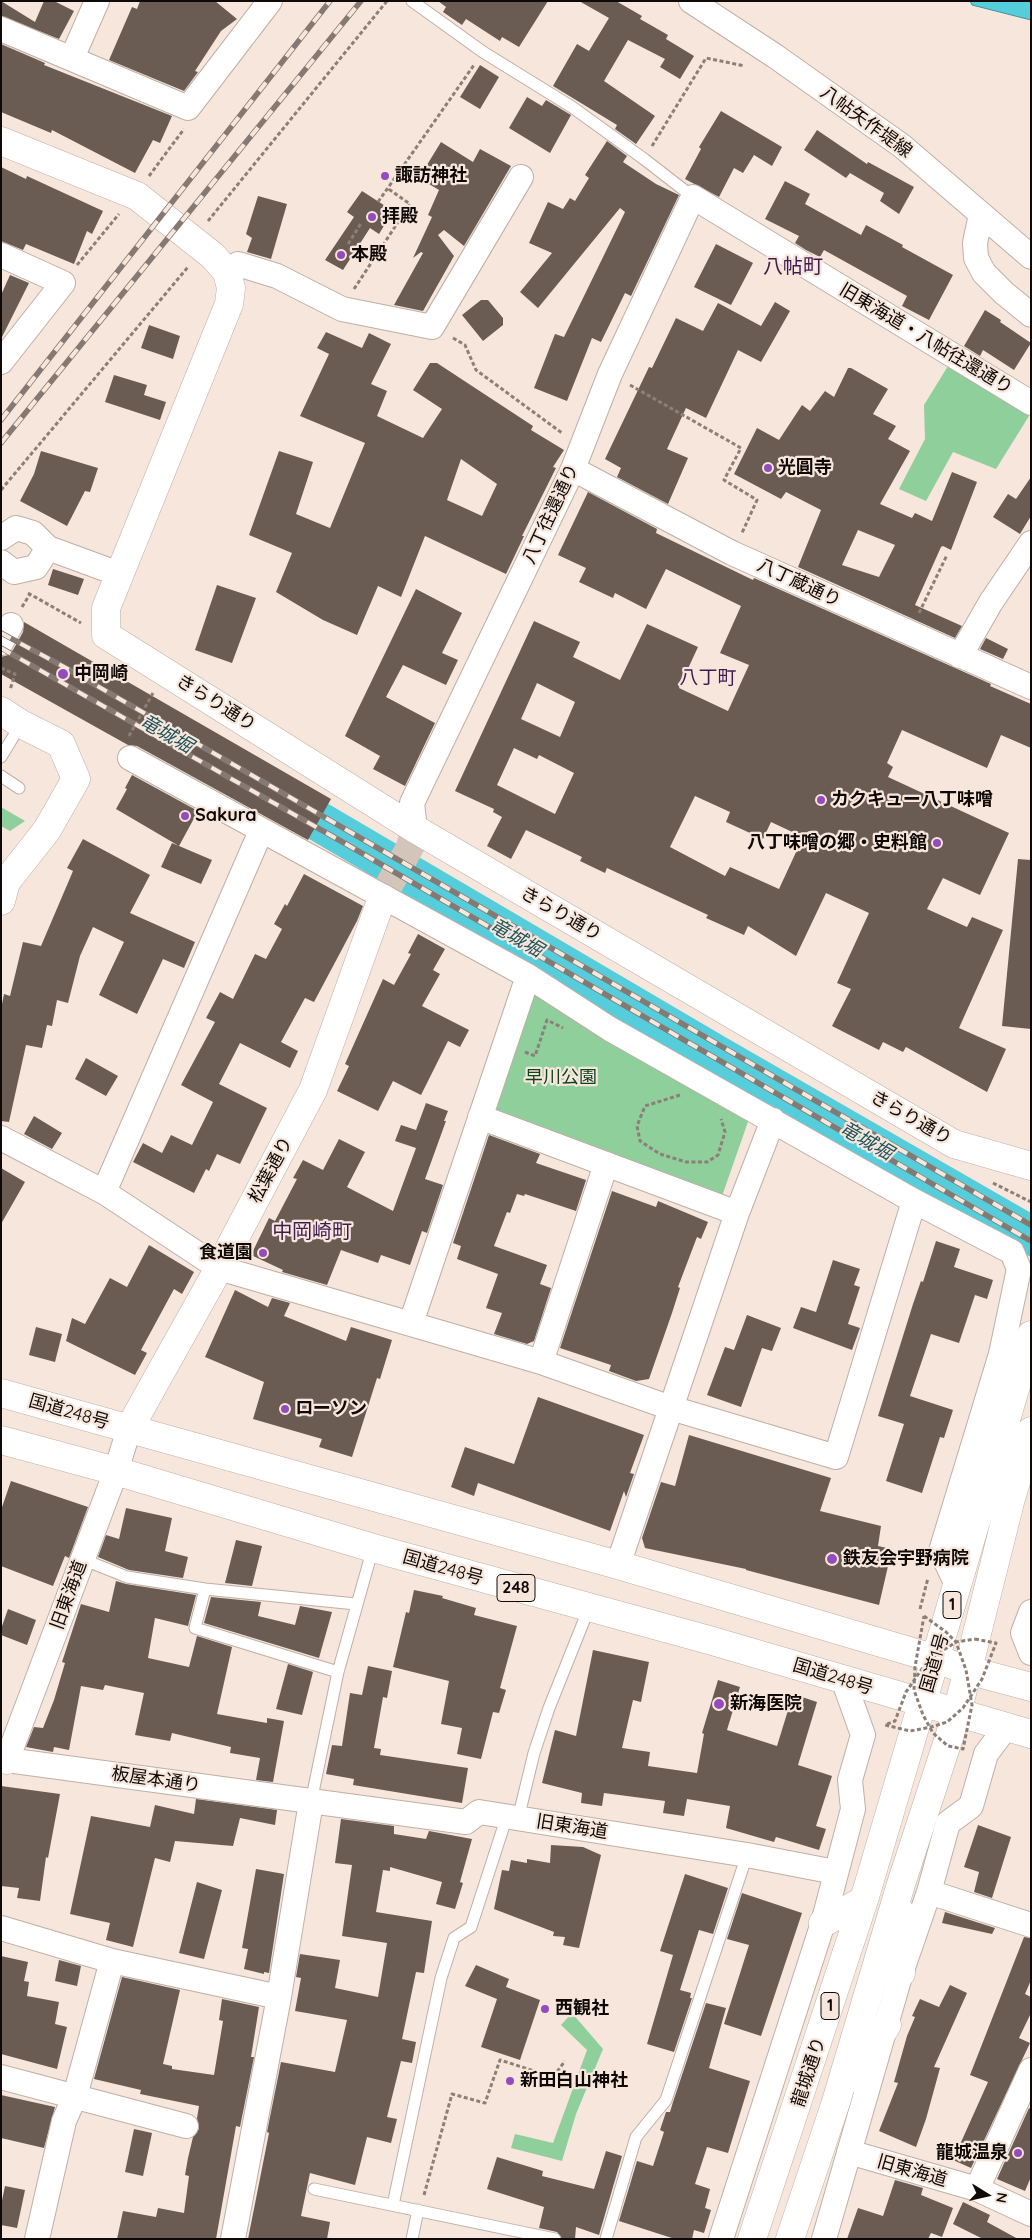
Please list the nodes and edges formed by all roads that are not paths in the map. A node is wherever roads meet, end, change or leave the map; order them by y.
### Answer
1 (97, 1) edge
2 (270, 1) edge
3 (412, 1) edge
4 (691, 1) edge
5 (1, 29) edge
6 (72, 58) junction
7 (1, 140) edge
8 (521, 177) dead end
9 (693, 198) junction
10 (980, 214) junction
11 (1, 255) edge
12 (1031, 256) edge
13 (226, 272) junction
14 (1031, 315) edge
15 (1, 362) edge
16 (1031, 403) edge
17 (573, 469) junction
18 (1, 538) edge
19 (1031, 543) edge
20 (48, 548) junction
21 (1, 562) edge
22 (119, 574) junction
23 (960, 656) junction
24 (1031, 687) edge
25 (11, 709) edge
26 (129, 748) road end
27 (1, 757) edge
28 (1, 776) edge
29 (20, 788) dead end
30 (416, 829) junction
31 (261, 831) junction
32 (382, 898) junction
33 (1, 901) edge
34 (528, 976) junction
35 (480, 1117) junction
36 (773, 1120) junction
37 (1, 1138) edge
38 (606, 1164) junction
39 (1031, 1166) edge
40 (104, 1192) junction
41 (914, 1201) junction
42 (737, 1214) junction
43 (219, 1268) junction
44 (411, 1323) junction
45 (1030, 1337) edge
46 (1001, 1354) junction
47 (541, 1362) junction
48 (1, 1393) edge
49 (671, 1408) junction
50 (129, 1429) junction
51 (1031, 1431) edge
52 (1, 1440) edge
53 (116, 1471) junction
54 (965, 1472) junction
55 (1021, 1497) edge
56 (979, 1510) junction
57 (373, 1548) junction
58 (82, 1559) junction
59 (618, 1565) junction
60 (957, 1585) junction
61 (205, 1589) junction
62 (356, 1604) junction
63 (590, 1608) junction
64 (1031, 1612) edge
65 (956, 1647) junction
66 (1031, 1653) edge
67 (338, 1672) junction
68 (843, 1679) junction
69 (1031, 1687) edge
70 (965, 1692) junction
71 (927, 1716) junction
72 (1019, 1730) edge
73 (4, 1759) edge
74 (311, 1802) junction
75 (512, 1817) junction
76 (747, 1855) junction
77 (835, 1872) junction
78 (901, 1884) junction
79 (868, 1888) junction
80 (929, 1892) junction
81 (823, 1923) junction
82 (1031, 1925) edge
83 (1, 1928) edge
84 (112, 1961) junction
85 (901, 1973) junction
86 (279, 1998) junction
87 (887, 2025) junction
88 (1031, 2070) edge
89 (1, 2077) edge
90 (75, 2096) junction
91 (835, 2105) junction
92 (186, 2126) dead end
93 (849, 2152) junction
94 (314, 2189) dead end
95 (976, 2189) junction
96 (393, 2205) junction
97 (418, 2210) junction
98 (1031, 2214) edge
99 (36, 2239) edge
100 (234, 2239) edge
101 (412, 2239) edge
102 (555, 2239) edge
103 (606, 2239) edge
104 (721, 2239) edge
105 (752, 2239) edge
106 (790, 2239) edge
107 (824, 2239) edge

1 - 6 street
2 - 6 street
3 - 9 lane
4 - 10 street, 八帖矢作堤線
5 - 6 street
7 - 13 main road
8 - 13 street
9 - 16 street, 旧東海道・八帖往還通り
9 - 17 street, 八丁往還通り
10 - 12 street, 八帖矢作堤線
10 - 14 street
11 - 15 street
13 - 22 main road
17 - 23 street, 八丁蔵通り
17 - 30 street, 八丁往還通り
18 - 20 street
19 - 23 street
20 - 21 street
20 - 22 street
22 - 30 main road, きらり通り
23 - 24 street, 八丁蔵通り
25 - 27 lane
25 - 33 main road
26 - 31 street
28 - 29 lane
30 - 39 main road, きらり通り
31 - 32 street
31 - 40 street
32 - 34 street
32 - 43 main road, 松葉通り
34 - 35 street
34 - 36 street
35 - 38 street
35 - 44 street
36 - 41 street
36 - 42 street
37 - 40 street
38 - 42 street
38 - 47 street
40 - 43 street
41 - 46 street
41 - 49 street
42 - 49 street
43 - 44 street
43 - 50 main road, 松葉通り
44 - 47 street
45 - 46 street
45 - 56 main road, 国道1号 / 1
46 - 54 street
47 - 49 street
48 - 50 main road, 国道248号
49 - 59 street
50 - 53 street, 旧東海道
50 - 59 main road, 国道248号
51 - 55 main road, 国道1号 / 1
52 - 53 main road, 国道248号 / 248
53 - 57 main road, 国道248号 / 248
53 - 58 street, 旧東海道
54 - 56 street
54 - 60 street
55 - 65 main road, 国道1号 / 1
56 - 60 main road, 国道1号 / 1
57 - 62 lane
57 - 63 main road, 国道248号 / 248
58 - 61 lane
58 - 73 street, 旧東海道
59 - 65 main road, 国道248号
60 - 65 main road, 国道1号 / 1
61 - 62 lane
61 - 67 lane
62 - 67 lane
63 - 68 main road, 国道248号 / 248
63 - 75 lane
64 - 66 street
65 - 70 main road, 国道1号 / 1
65 - 71 main road, 国道1号 / 1
67 - 74 lane
68 - 71 main road, 国道248号 / 248
68 - 77 street
69 - 70 main road, 国道248号 / 248
70 - 71 main road, 国道248号 / 248
70 - 72 main road, 国道248号 / 248
70 - 78 main road, 国道1号 / 1
71 - 79 main road, 国道1号 / 1
72 - 80 street
73 - 74 street, 板屋本通り
74 - 75 street, 旧東海道
74 - 86 street
75 - 76 street, 旧東海道
75 - 96 lane
76 - 77 street, 旧東海道
76 - 103 lane
77 - 81 street
78 - 85 main road
78 - 91 main road, 龍城通り / 1
79 - 81 main road
79 - 105 main road, 龍城通り / 1
80 - 82 street
80 - 85 street
81 - 104 street
83 - 84 street
84 - 86 street
84 - 90 street
85 - 87 street
86 - 100 street
87 - 91 main road
87 - 93 street
88 - 95 street
89 - 90 street
90 - 92 street
90 - 99 street
91 - 106 main road, 龍城通り / 1
93 - 95 street, 旧東海道
93 - 107 street
94 - 96 lane
95 - 98 street, 旧東海道
96 - 97 lane
97 - 101 lane
97 - 102 lane

